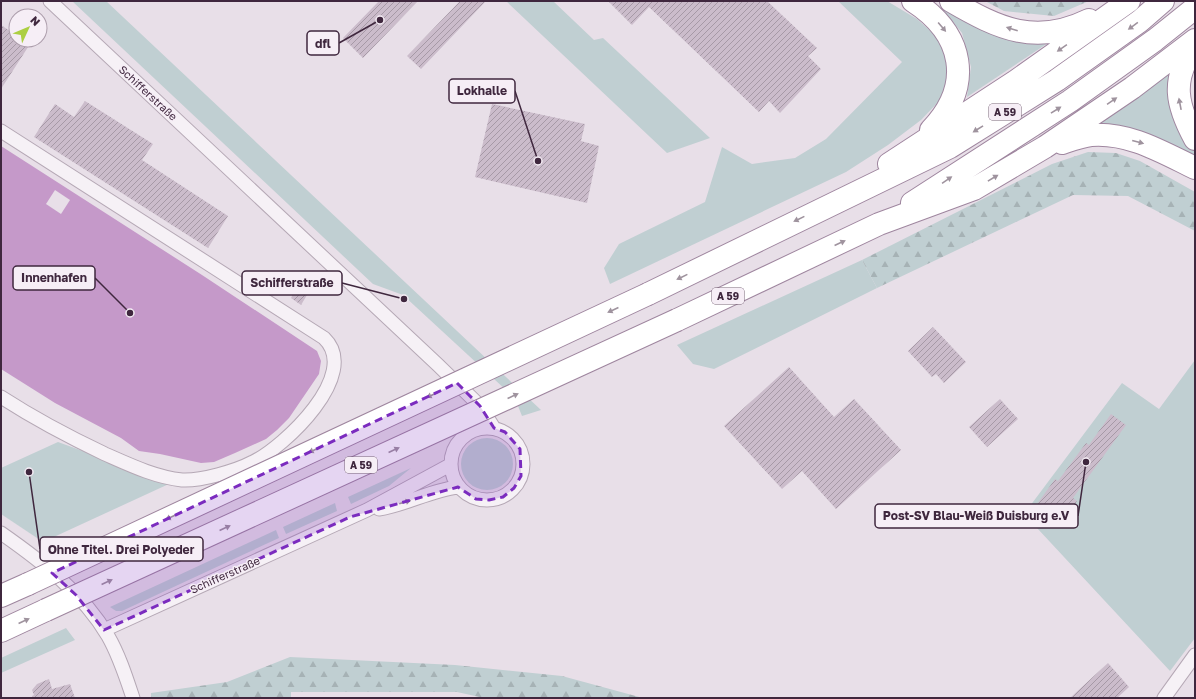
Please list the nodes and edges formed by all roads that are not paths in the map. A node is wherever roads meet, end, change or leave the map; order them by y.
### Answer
1 (50, 1) edge
2 (913, 1) edge
3 (951, 1) edge
4 (1128, 1) edge
5 (1163, 1) edge
6 (1195, 8) edge
7 (1195, 40) edge
8 (1195, 46) edge
9 (1, 131) edge
10 (1195, 139) edge
11 (920, 143) junction
12 (1045, 147) junction
13 (1195, 168) edge
14 (834, 202) junction
15 (879, 224) junction
16 (438, 365) junction
17 (1, 398) edge
18 (494, 428) junction
19 (470, 431) junction
20 (450, 465) junction
21 (458, 486) junction
22 (367, 510) junction
23 (1, 533) edge
24 (28, 584) junction
25 (1, 592) edge
26 (1, 596) edge
27 (104, 630) junction
28 (1, 631) edge
29 (1195, 655) edge
30 (133, 698) edge
31 (1164, 698) edge

1 - 16 street, Schifferstraße
2 -> 11 highway
4 -> 3 highway
4 -> 11 highway
5 -> 14 highway, A 59
15 -> 6 highway, A 59
12 -> 7 highway
10 -> 8 highway
9 - 17 street
11 - 14 highway
12 -> 13 highway
15 -> 12 highway
14 -> 24 highway, A 59, bridge
28 -> 15 highway, A 59, bridge
16 - 18 street, Schifferstraße
16 - 19 street, Schifferstraße
18 - 19 street
18 - 21 street, Schifferstraße
19 - 20 street
20 - 21 street
20 - 22 street, Schifferstraße
22 -> 21 street, Schifferstraße
22 - 27 street, Schifferstraße
23 - 27 street
24 - 25 highway
24 - 26 highway, A 59
27 - 30 street
29 - 31 street

